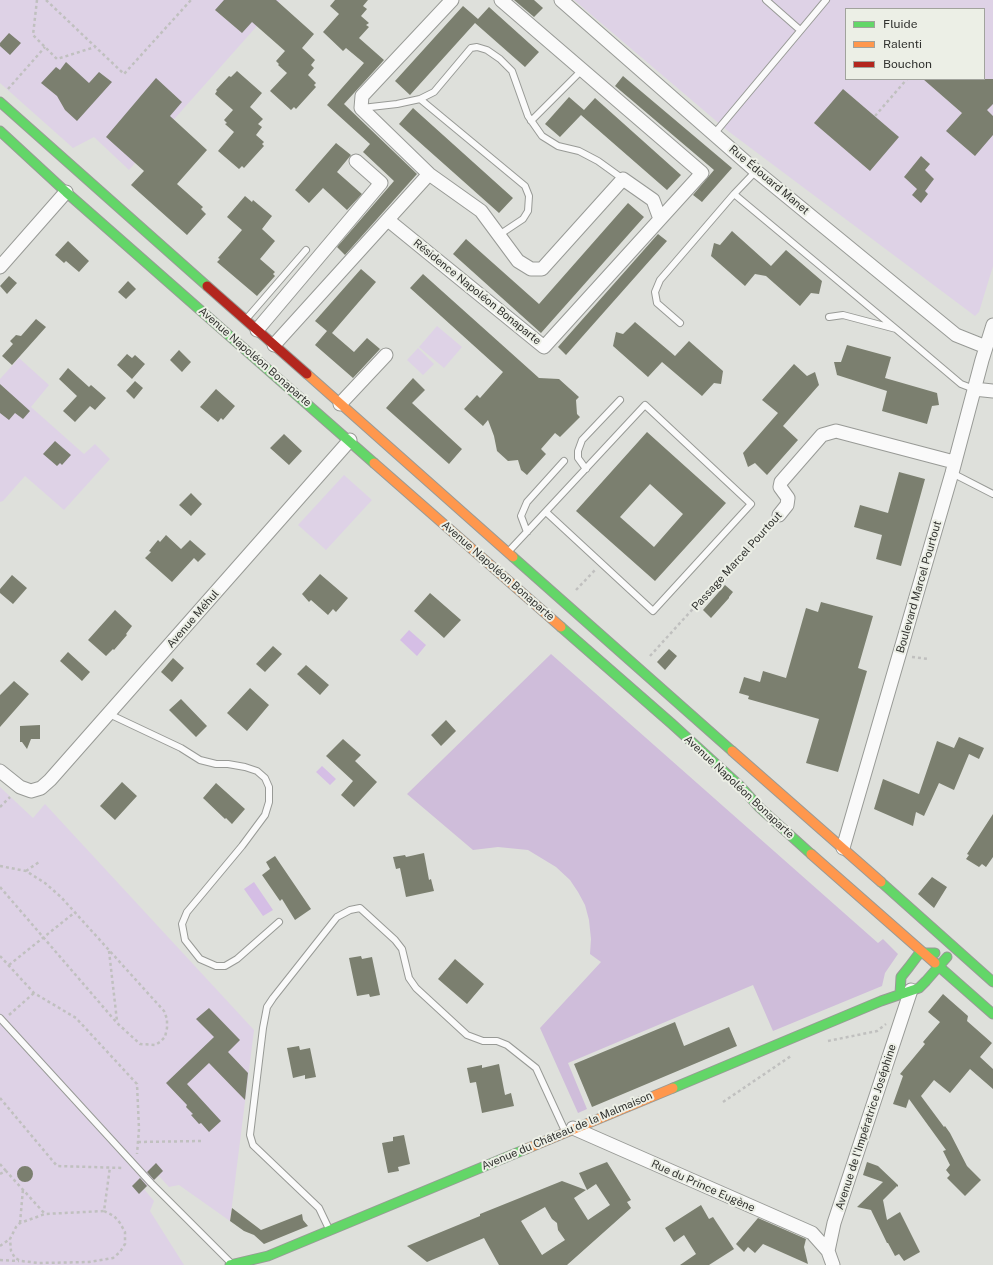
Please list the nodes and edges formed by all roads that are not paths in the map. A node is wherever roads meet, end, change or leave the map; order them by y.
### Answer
1 (452, 0) edge
2 (501, 0) edge
3 (561, 0) edge
4 (766, 0) edge
5 (826, 0) edge
6 (800, 30) junction
7 (582, 70) junction
8 (420, 99) junction
9 (0, 102) edge
10 (361, 108) junction
11 (531, 121) junction
12 (22, 130) junction
13 (0, 131) edge
14 (714, 134) junction
15 (15, 144) junction
16 (356, 161) dead end
17 (756, 171) junction
18 (429, 174) junction
19 (623, 179) junction
20 (66, 192) junction
21 (734, 194) junction
22 (660, 219) junction
23 (388, 220) junction
24 (499, 235) junction
25 (306, 250) dead end
26 (0, 267) edge
27 (829, 317) dead end
28 (246, 320) junction
29 (680, 323) dead end
30 (993, 325) edge
31 (230, 327) junction
32 (896, 329) junction
33 (257, 330) junction
34 (274, 345) junction
35 (986, 347) junction
36 (386, 355) dead end
37 (974, 389) junction
38 (993, 391) edge
39 (620, 400) dead end
40 (340, 404) junction
41 (350, 440) junction
42 (564, 461) dead end
43 (953, 468) junction
44 (586, 469) junction
45 (993, 494) edge
46 (546, 512) junction
47 (779, 515) road end
48 (527, 532) junction
49 (508, 552) junction
50 (109, 714) junction
51 (0, 771) edge
52 (739, 785) junction
53 (756, 788) dead end
54 (838, 849) junction
55 (837, 868) junction
56 (279, 922) dead end
57 (955, 948) junction
58 (922, 953) junction
59 (946, 957) junction
60 (956, 965) dead end
61 (938, 967) junction
62 (993, 982) edge
63 (906, 992) junction
64 (993, 1014) edge
65 (1, 1020) edge
66 (569, 1130) junction
67 (329, 1230) junction
68 (828, 1251) junction
69 (231, 1265) edge
70 (833, 1265) edge

1 - 10 street
2 - 7 street, Résidence Napoléon Bonaparte
3 - 14 street, Rue Édouard Manet
4 - 6 lane
5 - 6 lane
6 - 14 lane
7 - 11 lane
7 - 22 street, Résidence Napoléon Bonaparte
8 - 10 lane
8 - 11 lane
8 - 24 lane
9 - 12 main road, Avenue Napoléon Bonaparte
10 - 18 street
11 - 19 lane
12 - 15 main road
12 - 28 main road, Avenue Napoléon Bonaparte
13 - 15 main road, Avenue Napoléon Bonaparte
14 - 17 street, Rue Édouard Manet
15 - 20 main road, Avenue Napoléon Bonaparte
16 - 33 street
17 - 21 lane
17 - 35 street, Rue Édouard Manet
18 - 23 street
18 - 24 street
19 - 22 street
19 - 24 street
20 - 26 street
20 - 31 main road, Avenue Napoléon Bonaparte
21 - 29 lane
21 - 32 lane
22 - 23 street, Résidence Napoléon Bonaparte
23 - 34 street
25 - 28 lane
27 - 32 lane
28 - 31 main road
28 - 33 main road, Avenue Napoléon Bonaparte
30 - 35 street, Boulevard Marcel Pourtout
31 - 41 main road, Avenue Napoléon Bonaparte
32 - 37 lane
33 - 34 main road, Avenue Napoléon Bonaparte
34 - 40 main road, Avenue Napoléon Bonaparte
35 - 37 street, Boulevard Marcel Pourtout
36 - 40 street
37 - 38 street
37 - 43 street, Boulevard Marcel Pourtout
39 - 44 lane
40 - 49 main road, Avenue Napoléon Bonaparte
41 - 50 street, Avenue Méhul
41 - 52 main road, Avenue Napoléon Bonaparte
42 - 48 lane
43 - 45 lane
43 - 47 street, Passage Marcel Pourtout
43 - 54 street, Boulevard Marcel Pourtout
44 - 46 lane
44 - 46 lane
46 - 48 lane
48 - 49 lane
49 - 54 main road, Avenue Napoléon Bonaparte
50 - 51 street, Avenue Méhul
50 - 56 lane
52 - 53 main road
52 - 55 main road, Avenue Napoléon Bonaparte
54 - 55 main road
54 - 57 main road, Avenue Napoléon Bonaparte
55 - 58 main road, Avenue Napoléon Bonaparte
57 - 59 main road, Avenue du Château de la Malmaison
57 - 62 main road, Avenue Napoléon Bonaparte
58 - 59 main road
58 - 61 main road, Avenue Napoléon Bonaparte
58 - 63 main road
59 - 60 main road
59 - 61 main road, Avenue du Château de la Malmaison
61 - 63 main road, Avenue du Château de la Malmaison
61 - 64 main road, Avenue Napoléon Bonaparte
63 - 66 main road, Avenue du Château de la Malmaison
63 - 68 street, Avenue de l'Impératrice Joséphine
65 - 69 lane
66 - 67 main road, Avenue du Château de la Malmaison
66 - 67 lane
66 - 68 street, Rue du Prince Eugène
67 - 69 main road, Avenue du Château de la Malmaison
68 - 70 street

